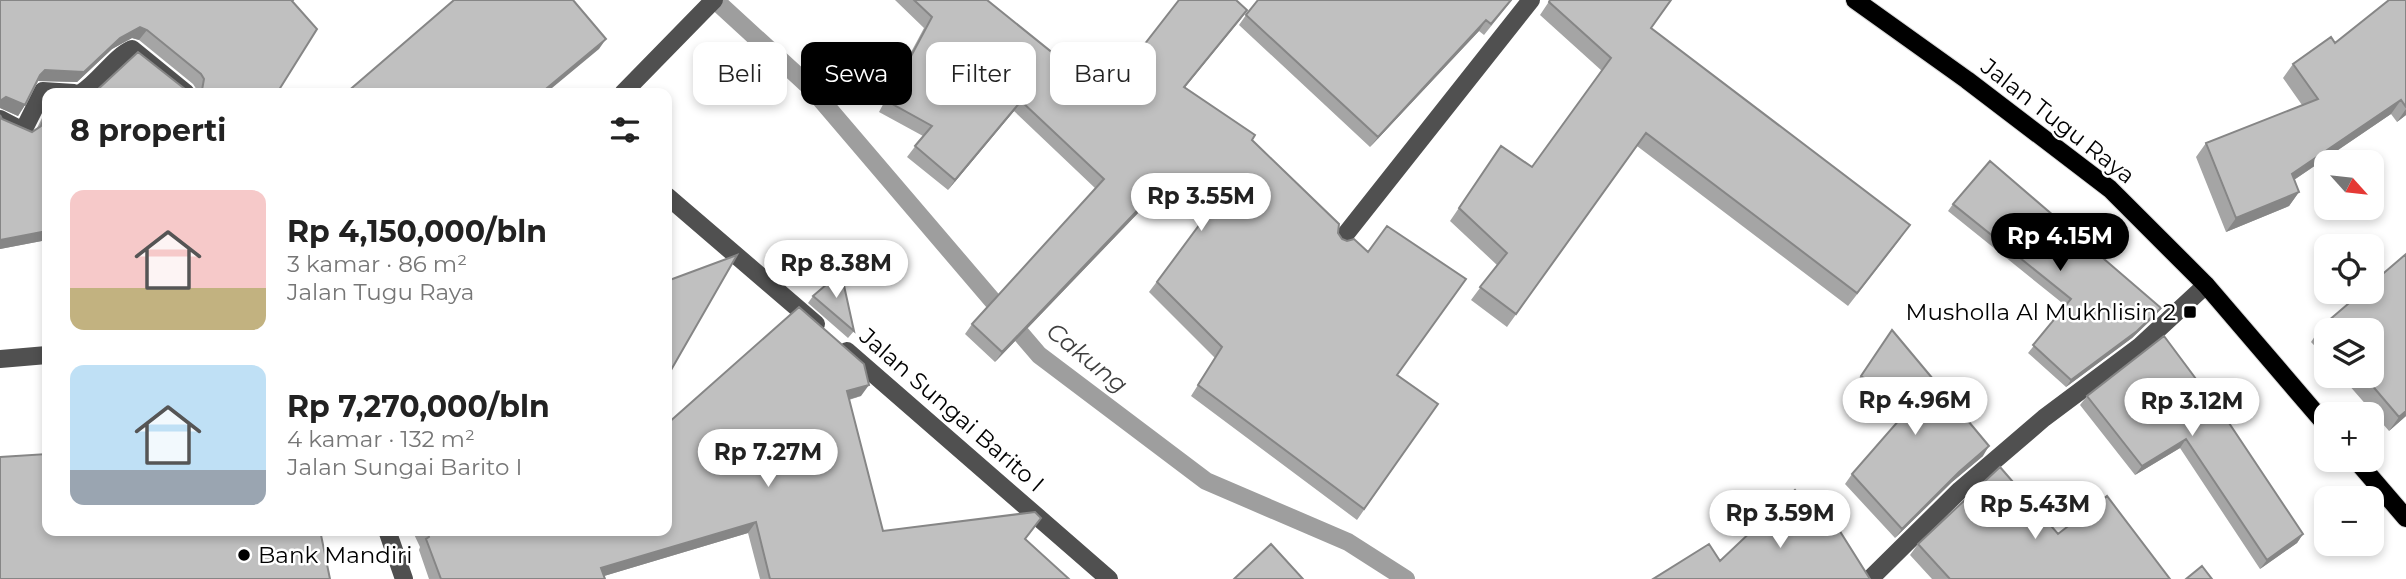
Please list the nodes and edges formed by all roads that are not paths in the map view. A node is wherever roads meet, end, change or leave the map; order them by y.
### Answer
1 (715, 0) edge
2 (1531, 0) edge
3 (1855, 0) edge
4 (88, 88) edge
5 (180, 88) edge
6 (628, 88) edge
7 (42, 93) edge
8 (0, 119) edge
9 (672, 200) edge
10 (1341, 240) edge
11 (2206, 285) junction
12 (42, 355) edge
13 (0, 359) edge
14 (2314, 411) edge
15 (2366, 472) edge
16 (2406, 518) edge
17 (389, 536) edge
18 (404, 579) edge
19 (1110, 579) edge
20 (1870, 579) edge

1 - 6 street
2 - 10 street
3 - 11 main road, Jalan Tugu Raya
4 - 5 street
7 - 8 street
9 - 19 street, Jalan Sungai Barito I
11 - 14 main road, Jalan Tugu Raya
11 - 20 street
12 - 13 street
15 - 16 main road
17 - 18 street

